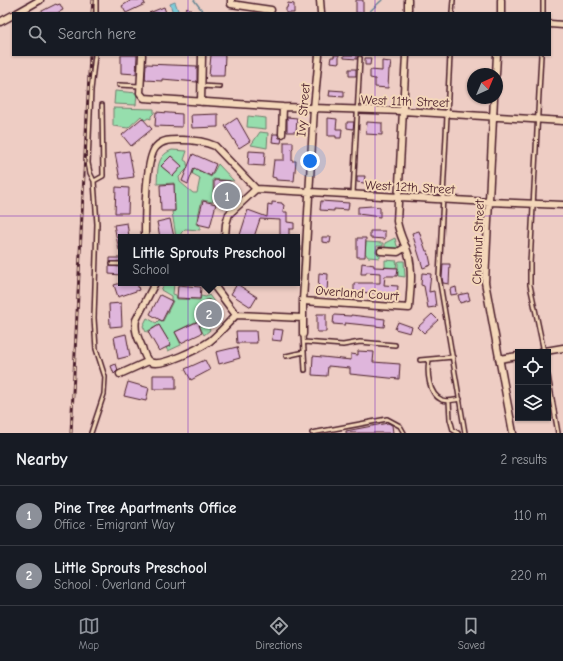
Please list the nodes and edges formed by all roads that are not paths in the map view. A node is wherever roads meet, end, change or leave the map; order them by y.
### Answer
1 (40, 0) edge
2 (96, 0) edge
3 (320, 0) edge
4 (408, 0) edge
5 (453, 0) edge
6 (501, 0) edge
7 (543, 0) edge
8 (231, 2) edge
9 (271, 10) dead end
10 (19, 12) edge
11 (96, 12) edge
12 (321, 12) edge
13 (408, 12) edge
14 (452, 12) edge
15 (500, 12) edge
16 (543, 12) edge
17 (12, 16) edge
18 (0, 22) edge
19 (551, 24) edge
20 (563, 25) edge
21 (95, 56) edge
22 (142, 56) edge
23 (202, 56) edge
24 (319, 56) edge
25 (406, 56) edge
26 (450, 56) edge
27 (497, 56) edge
28 (541, 56) edge
29 (360, 58) dead end
30 (496, 68) edge
31 (119, 85) dead end
32 (140, 86) junction
33 (201, 86) junction
34 (220, 87) dead end
35 (200, 102) junction
36 (493, 104) edge
37 (102, 106) dead end
38 (283, 107) junction
39 (314, 108) junction
40 (358, 110) junction
41 (403, 111) junction
42 (446, 113) junction
43 (492, 116) junction
44 (538, 119) junction
45 (563, 121) edge
46 (282, 134) dead end
47 (94, 181) junction
48 (256, 189) junction
49 (309, 192) junction
50 (353, 194) junction
51 (399, 197) junction
52 (444, 200) junction
53 (490, 202) junction
54 (533, 204) junction
55 (563, 205) edge
56 (145, 234) edge
57 (225, 234) edge
58 (406, 247) junction
59 (381, 251) dead end
60 (112, 264) dead end
61 (118, 264) edge
62 (153, 286) edge
63 (214, 286) edge
64 (303, 301) junction
65 (236, 315) junction
66 (303, 318) junction
67 (303, 334) joint
68 (304, 342) junction
69 (395, 345) dead end
70 (563, 348) edge
71 (541, 349) edge
72 (551, 350) edge
73 (304, 352) junction
74 (286, 356) dead end
75 (515, 356) edge
76 (452, 357) junction
77 (499, 358) junction
78 (420, 360) dead end
79 (429, 360) junction
80 (148, 362) junction
81 (304, 370) dead end
82 (120, 374) dead end
83 (550, 385) edge
84 (460, 399) junction
85 (449, 401) junction
86 (91, 433) edge
87 (312, 433) edge
88 (404, 433) edge
89 (458, 433) edge
90 (466, 433) edge
91 (513, 433) edge
92 (558, 433) edge

1 - 10 street
2 - 11 lane
3 - 12 street
4 - 13 street
5 - 14 lane
6 - 15 street
7 - 16 lane
8 - 9 street
17 - 18 street
19 - 20 street
21 - 47 lane
22 - 32 street
23 - 33 street
24 - 39 street, Ivy Street
25 - 41 street
26 - 42 lane
27 - 30 street
28 - 44 lane
29 - 40 lane
31 - 32 lane
32 - 35 street, West 11th Street
33 - 34 lane
33 - 35 street
35 - 38 street, West 11th Street
36 - 43 street, Chestnut Street
37 - 47 lane
38 - 39 street, West 11th Street
38 - 46 street
39 - 40 street, West 11th Street
39 - 49 street, Ivy Street
40 - 41 street, West 11th Street
40 - 50 lane
41 - 42 street, West 11th Street
41 - 51 street
42 - 43 street, West 11th Street
42 - 52 lane
43 - 44 street, West 11th Street
43 - 53 street, Chestnut Street
44 - 45 street, West 11th Street
44 - 54 lane
47 - 86 lane
48 - 49 street, West 12th Street
48 - 56 street
48 - 57 street
49 - 50 street, West 12th Street
49 - 64 street, Ivy Street
50 - 51 street, West 12th Street
51 - 52 street, West 12th Street
51 - 58 street
52 - 53 street, West 12th Street
52 - 76 lane
53 - 54 street, West 12th Street
53 - 77 street, Chestnut Street
54 - 55 street, West 12th Street
54 - 71 lane
58 - 59 street
58 - 64 street, Overland Court
60 - 61 lane
62 - 80 street
63 - 65 street
64 - 66 street, Ivy Street
65 - 66 street
65 - 80 street
66 - 67 street, Ivy Street
67 - 68 lane
68 - 69 lane
68 - 73 lane
70 - 72 street
73 - 74 lane
73 - 81 lane
75 - 77 street
76 - 79 lane
76 - 84 lane
77 - 91 street, Chestnut Street
78 - 79 lane
79 - 85 lane
80 - 82 street
83 - 92 lane
84 - 85 lane
84 - 90 lane
85 - 89 lane
87 - 88 lane

